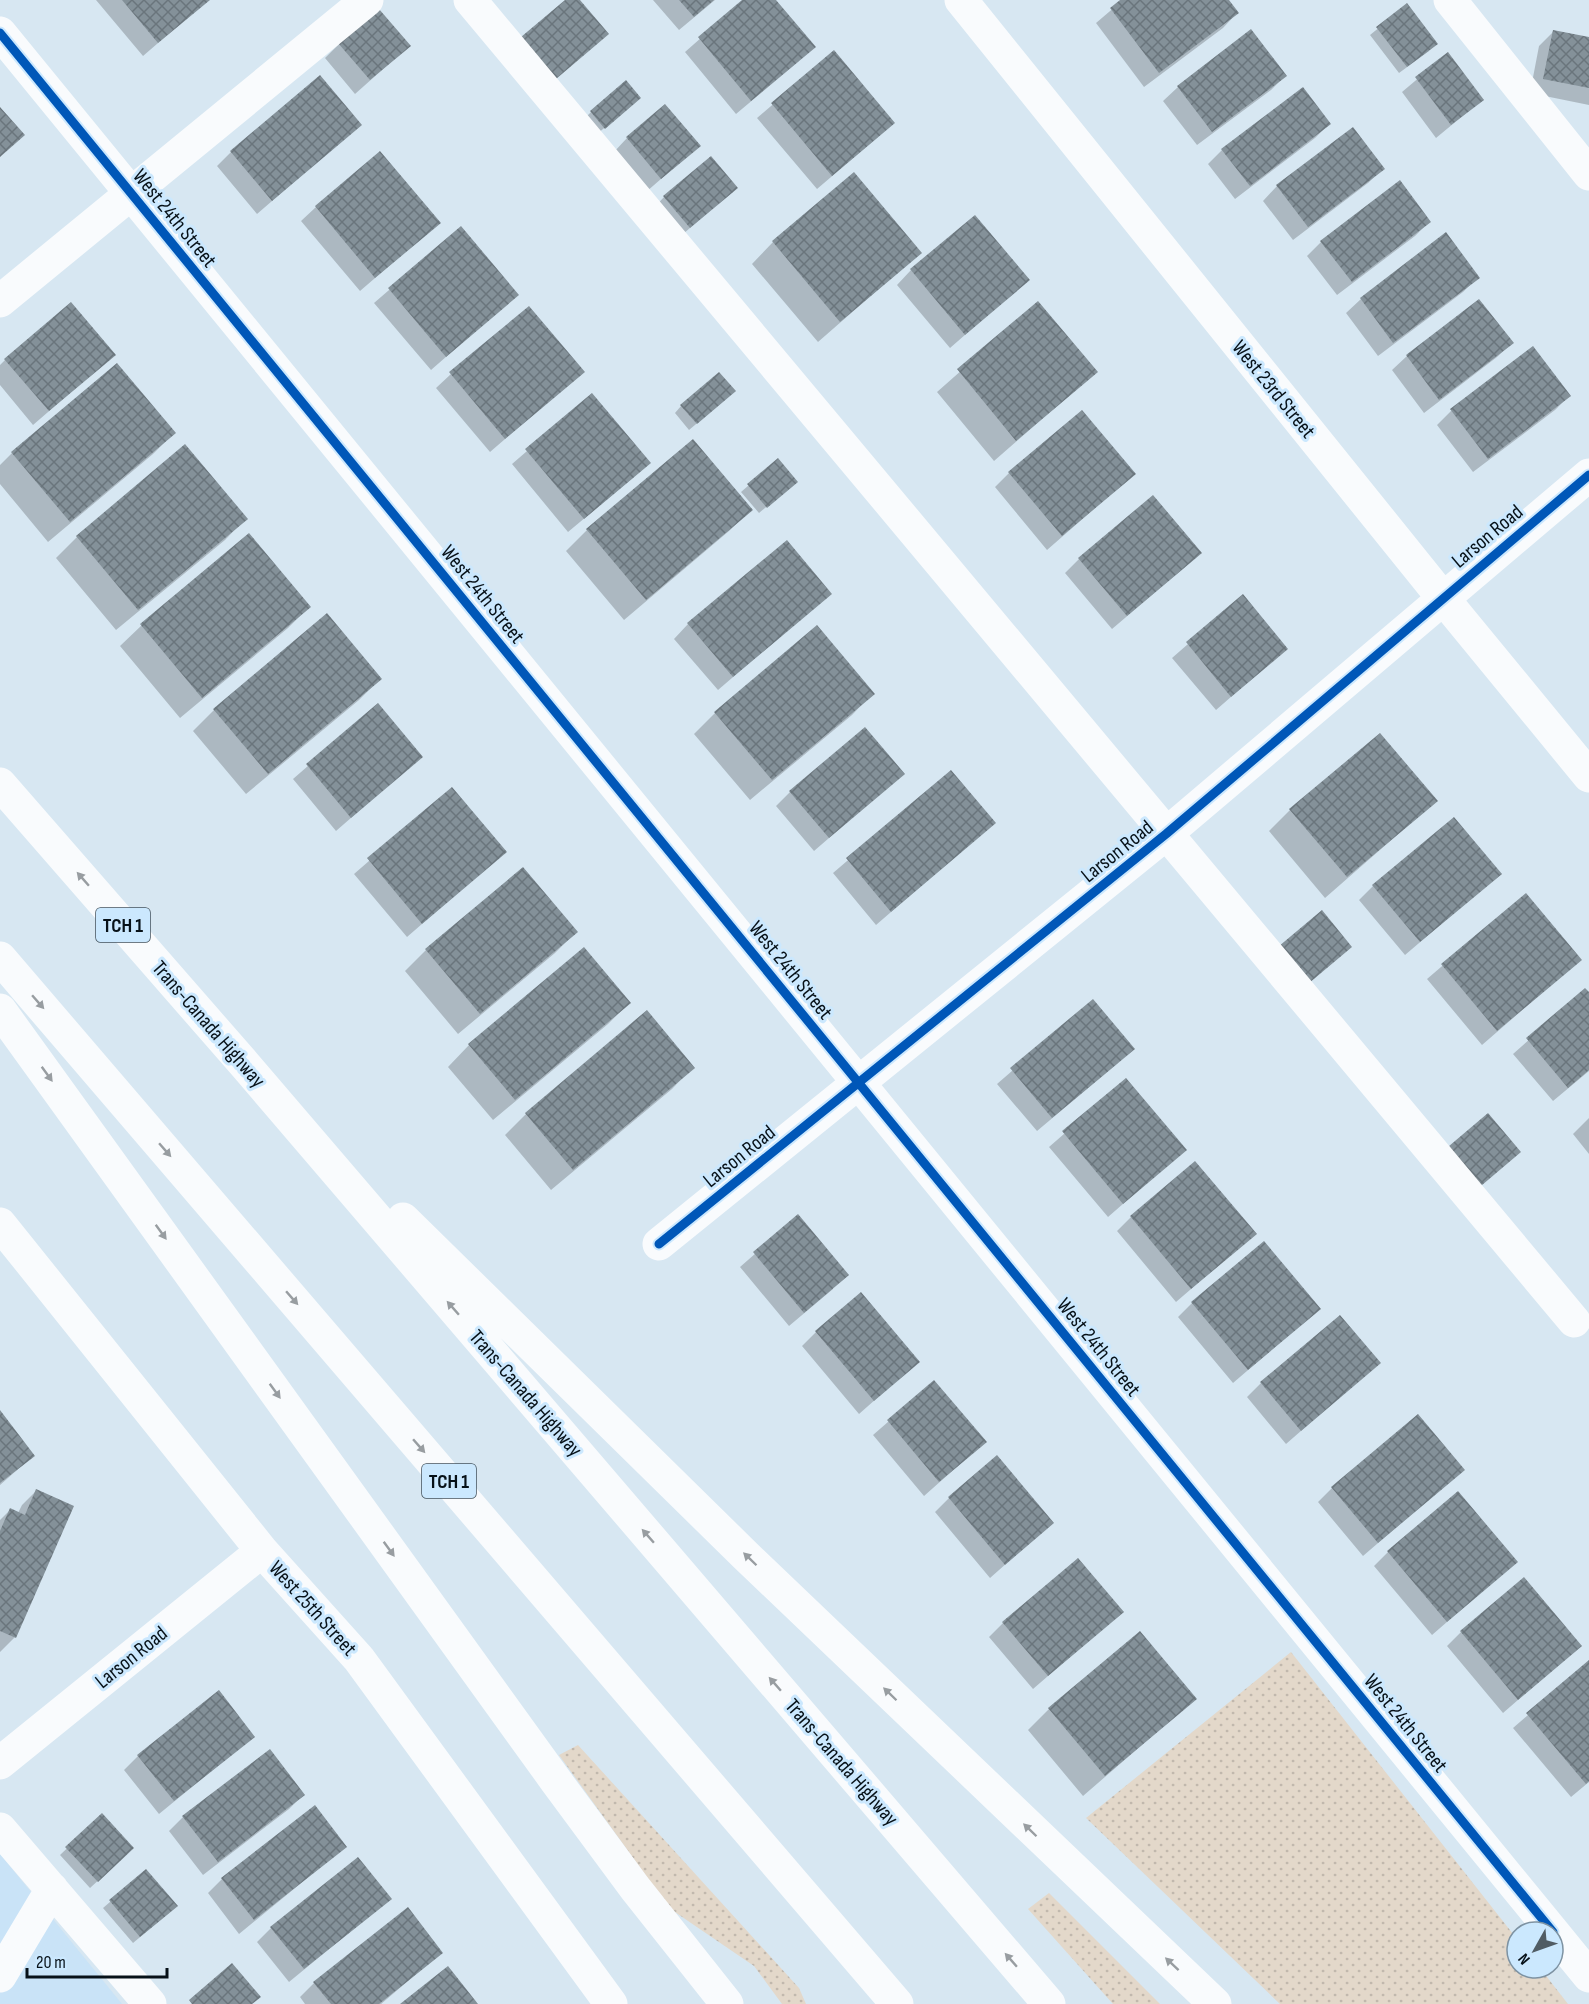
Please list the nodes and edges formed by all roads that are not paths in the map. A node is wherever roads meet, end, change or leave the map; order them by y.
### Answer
1 (367, 0) edge
2 (470, 0) edge
3 (961, 0) edge
4 (1450, 0) edge
5 (0, 33) edge
6 (1589, 174) edge
7 (132, 194) junction
8 (0, 301) edge
9 (1589, 475) edge
10 (1442, 597) junction
11 (1589, 776) edge
12 (0, 783) edge
13 (1166, 834) junction
14 (0, 958) edge
15 (0, 1010) edge
16 (246, 1066) junction
17 (859, 1081) junction
18 (0, 1224) edge
19 (659, 1244) dead end
20 (1574, 1321) dead end
21 (262, 1551) junction
22 (0, 1763) edge
23 (0, 1829) edge
24 (52, 1889) junction
25 (1543, 1920) edge
26 (1565, 1947) edge
27 (0, 1976) edge
28 (1589, 1976) edge
29 (150, 2004) edge
30 (611, 2004) edge
31 (727, 2004) edge
32 (897, 2004) edge
33 (1049, 2004) edge
34 (1215, 2004) edge

1 - 7 main road
2 - 13 main road
3 - 10 main road, West 23rd Street
4 - 6 main road
5 - 7 main road, West 24th Street
7 - 8 main road
7 - 17 main road, West 24th Street
9 - 10 main road, Larson Road
10 - 11 main road, West 23rd Street
10 - 13 main road, Larson Road
16 -> 12 main road, Trans-Canada Highway / TCH 1
13 - 17 main road, Larson Road
13 - 20 main road
14 -> 32 main road, TCH 1
15 -> 31 main road
33 -> 16 main road, Trans-Canada Highway / TCH 1
34 -> 16 main road
17 - 19 main road, Larson Road
17 - 25 main road, West 24th Street
18 - 21 main road, West 25th Street
21 - 22 main road, Larson Road
21 - 30 main road, West 25th Street
23 - 24 main road
24 - 27 main road
24 - 29 main road
26 - 28 main road, West 24th Street

